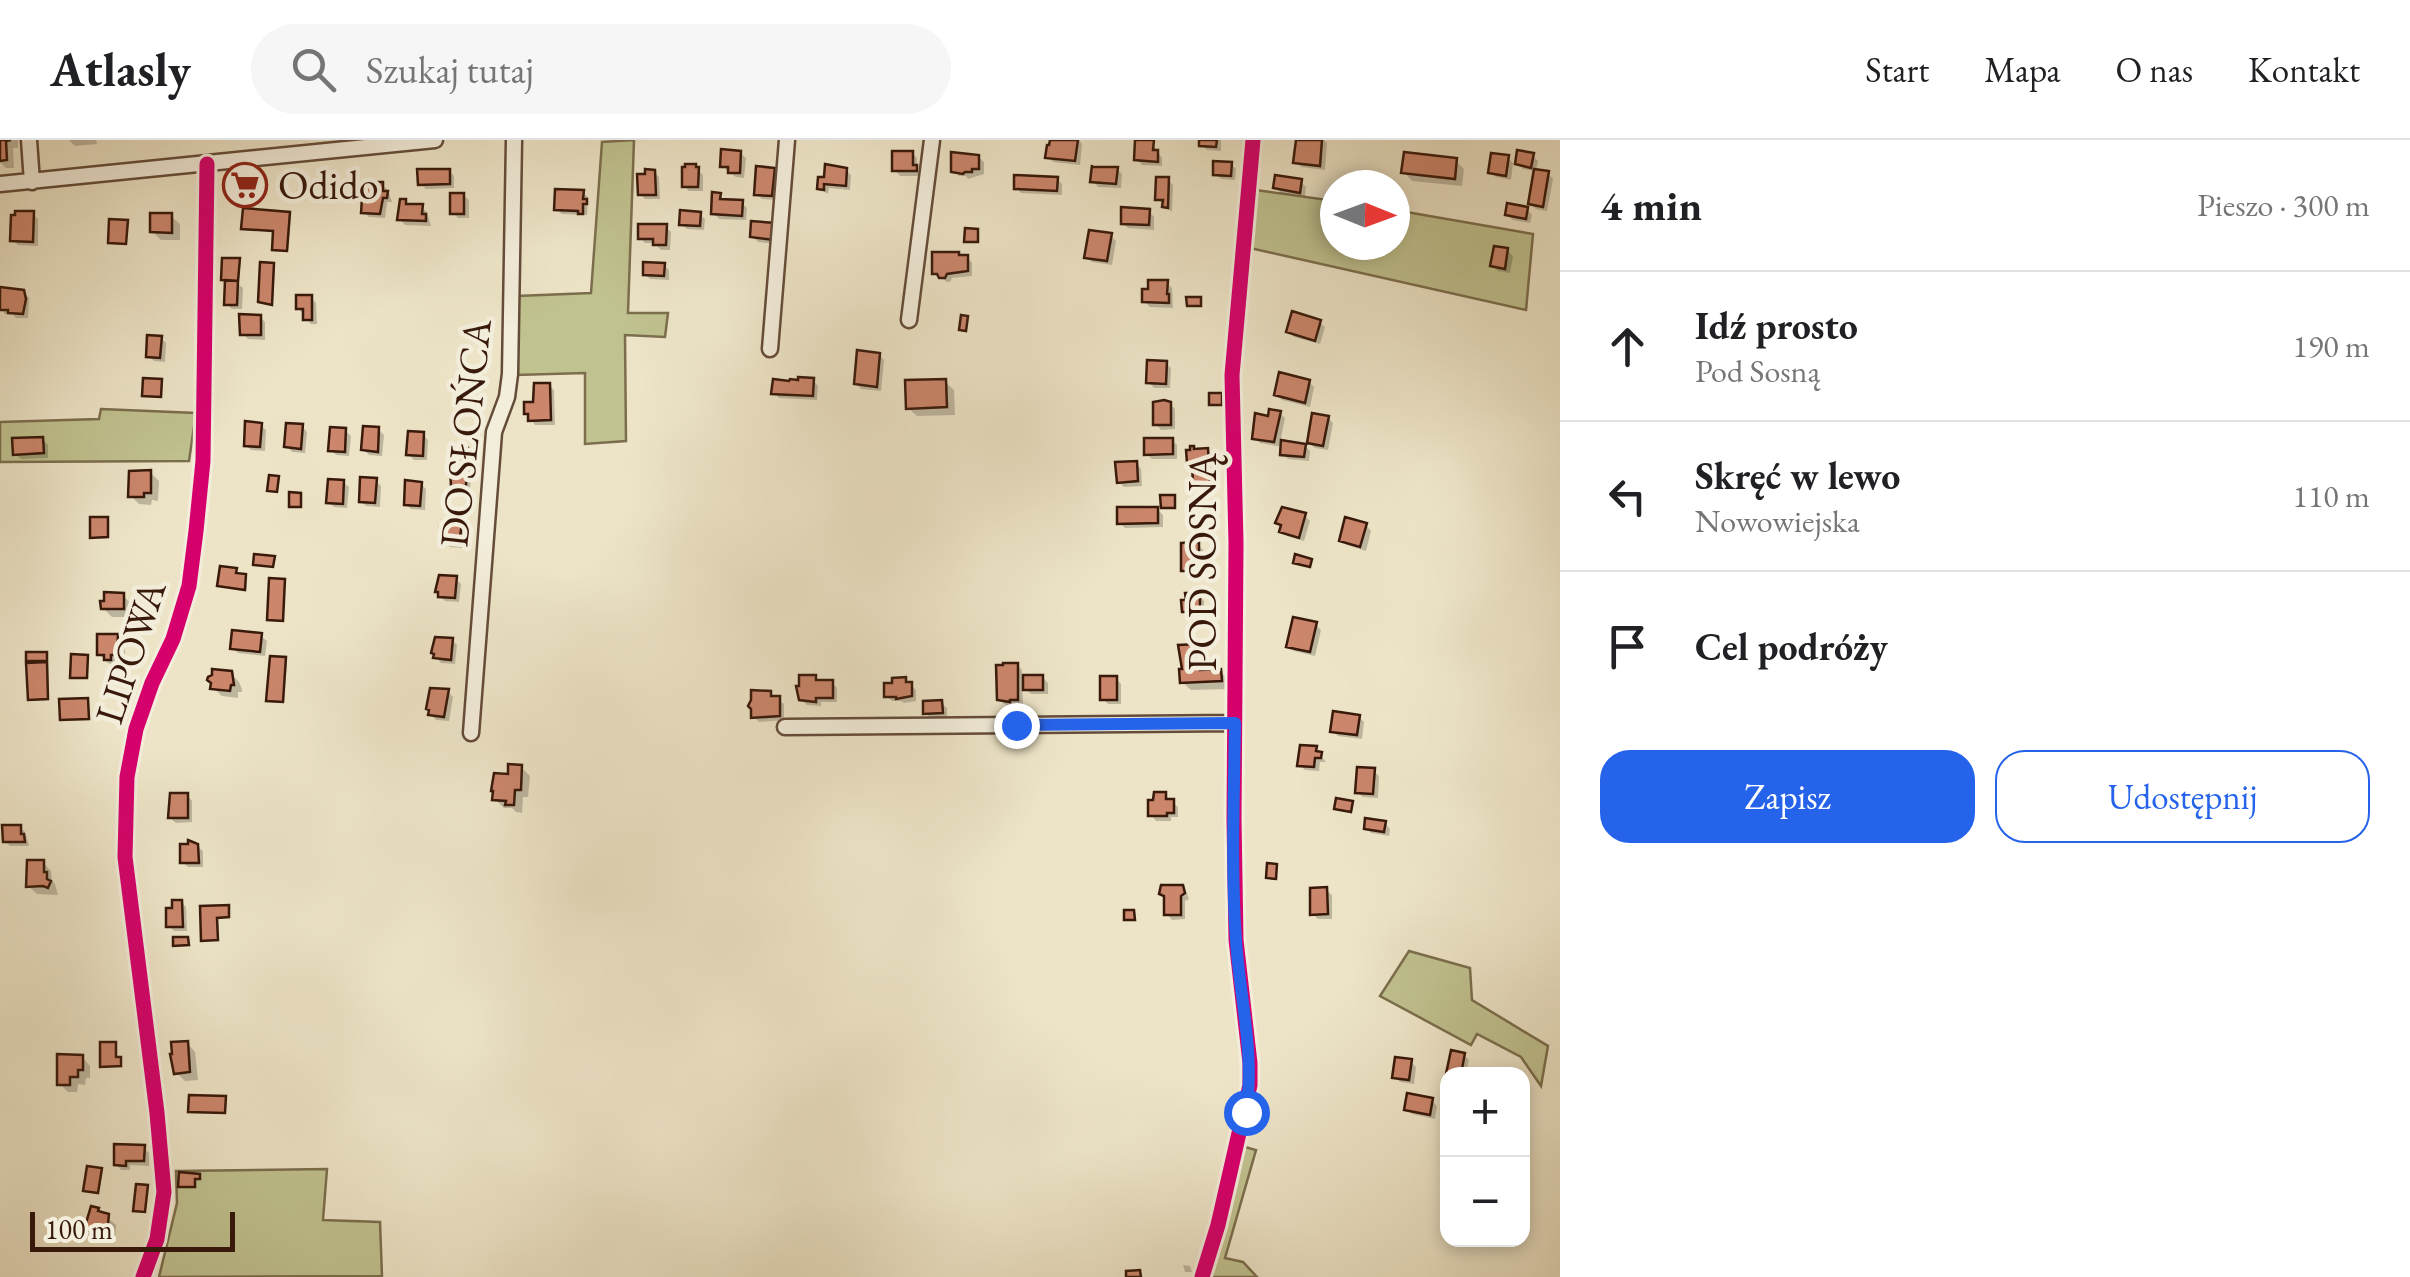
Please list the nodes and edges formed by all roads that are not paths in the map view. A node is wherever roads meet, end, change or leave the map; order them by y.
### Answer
1 (29, 140) edge
2 (435, 140) edge
3 (514, 140) edge
4 (786, 140) edge
5 (932, 140) edge
6 (1253, 140) edge
7 (405, 142) edge
8 (207, 164) junction
9 (32, 182) junction
10 (0, 184) edge
11 (909, 320) dead end
12 (770, 349) dead end
13 (1235, 723) junction
14 (784, 727) dead end
15 (471, 733) dead end
16 (143, 1277) edge
17 (1202, 1277) edge

1 - 9 street
2 - 7 street
3 - 15 street, DO SŁOŃCA
4 - 12 street
5 - 11 street
6 - 13 street, POD SOSNĄ
7 - 8 street
8 - 9 street
8 - 16 street, LIPOWA
9 - 10 street
13 - 14 street
13 - 17 street, POD SOSNĄ

